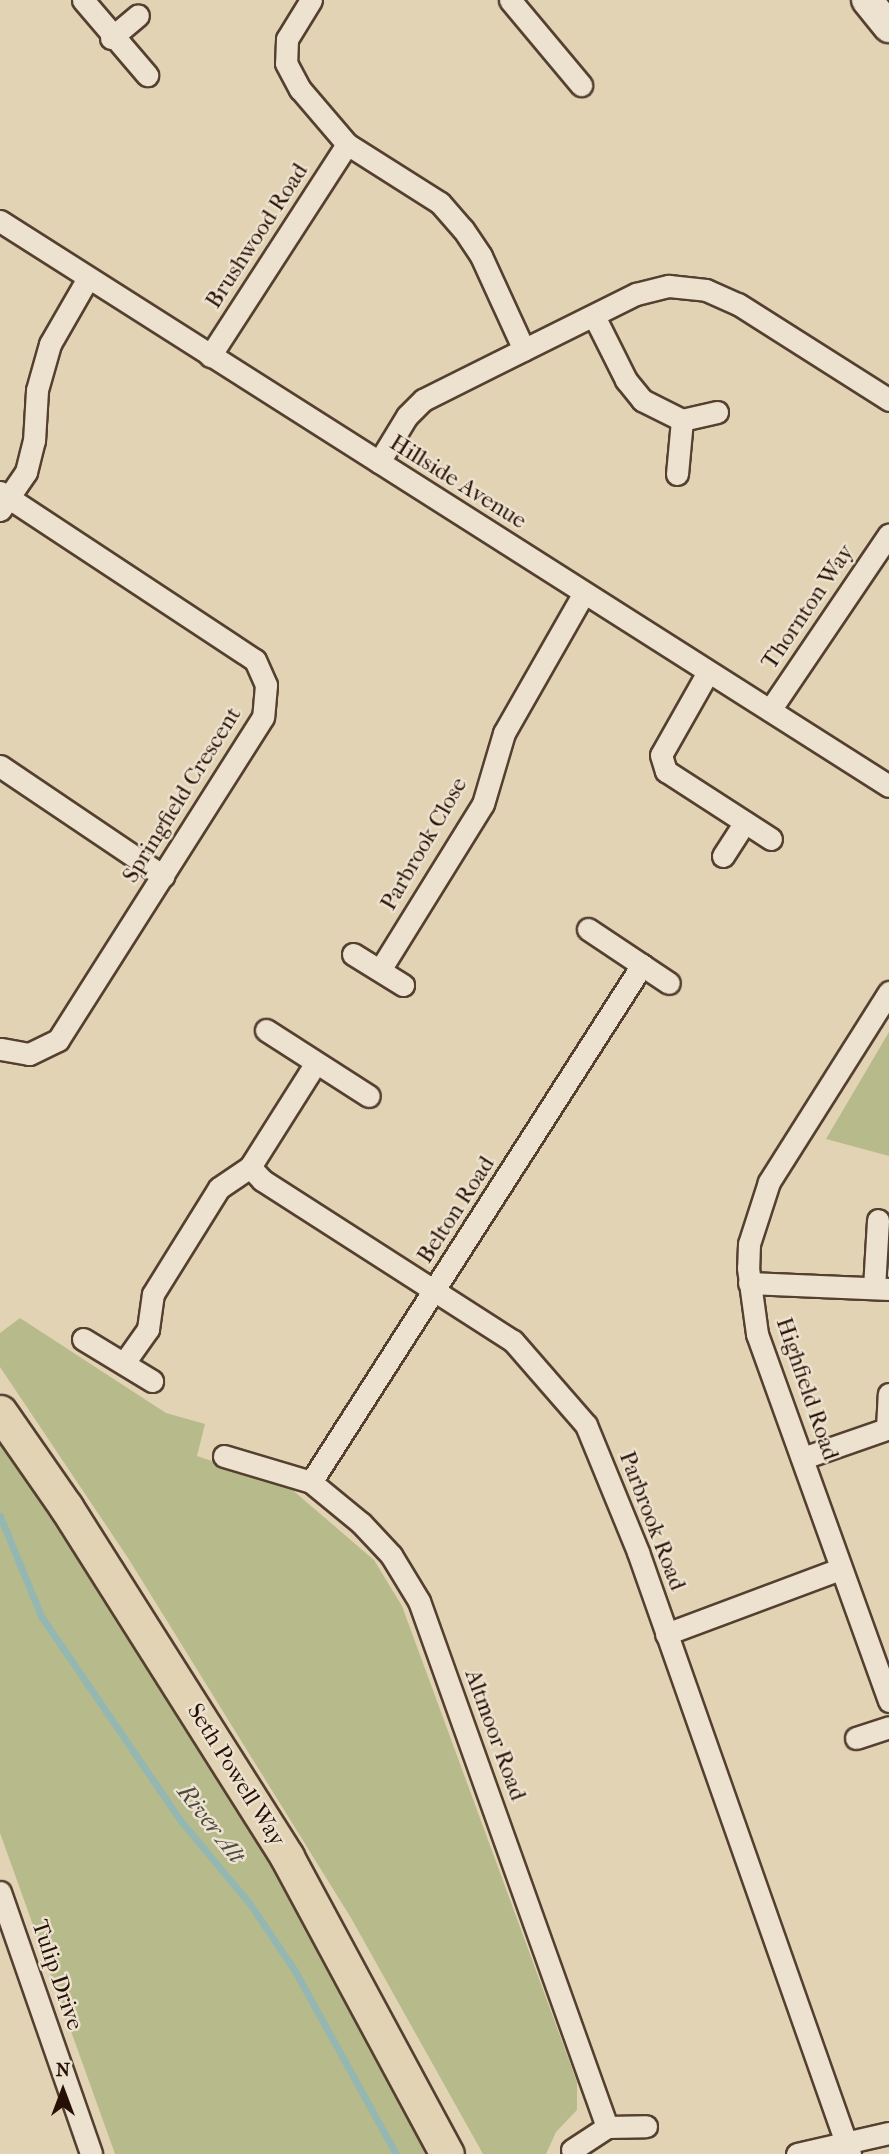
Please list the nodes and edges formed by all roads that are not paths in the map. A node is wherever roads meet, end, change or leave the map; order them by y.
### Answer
1 (83, 0) edge
2 (311, 0) edge
3 (510, 0) edge
4 (867, 0) edge
5 (138, 15) dead end
6 (889, 27) edge
7 (111, 38) junction
8 (147, 75) dead end
9 (581, 86) dead end
10 (347, 144) junction
11 (0, 221) edge
12 (88, 278) junction
13 (594, 316) junction
14 (524, 350) junction
15 (210, 356) junction
16 (889, 400) edge
17 (718, 412) dead end
18 (682, 420) junction
19 (379, 462) junction
20 (677, 474) dead end
21 (3, 500) edge
22 (889, 534) edge
23 (584, 593) junction
24 (708, 672) junction
25 (770, 710) junction
26 (0, 766) edge
27 (889, 786) edge
28 (745, 822) junction
29 (772, 839) dead end
30 (723, 856) dead end
31 (163, 876) junction
32 (588, 929) dead end
33 (354, 954) dead end
34 (642, 965) junction
35 (380, 970) junction
36 (669, 983) dead end
37 (403, 985) dead end
38 (889, 992) edge
39 (266, 1030) dead end
40 (0, 1049) edge
41 (316, 1064) junction
42 (369, 1096) dead end
43 (250, 1167) junction
44 (878, 1220) dead end
45 (749, 1283) junction
46 (881, 1288) edge
47 (436, 1290) junction
48 (83, 1339) dead end
49 (124, 1363) junction
50 (152, 1381) dead end
51 (889, 1394) edge
52 (0, 1412) edge
53 (888, 1428) edge
54 (223, 1456) dead end
55 (803, 1458) junction
56 (311, 1482) junction
57 (840, 1569) junction
58 (666, 1634) junction
59 (889, 1701) edge
60 (889, 1727) edge
61 (856, 1738) dead end
62 (0, 1892) edge
63 (646, 2126) dead end
64 (607, 2127) junction
65 (889, 2133) edge
66 (848, 2148) edge
67 (572, 2150) dead end
68 (92, 2154) edge
69 (447, 2154) edge
70 (797, 2154) edge

1 - 7 street
2 - 10 street
3 - 9 street
4 - 6 main road
5 - 7 street
7 - 8 street
10 - 14 street
10 - 15 street, Brushwood Road
11 - 12 street, Hillside Avenue
12 - 15 street, Hillside Avenue
12 - 21 street
13 - 14 street
13 - 16 street
13 - 18 street
14 - 19 street
15 - 19 street, Hillside Avenue
17 - 18 street
18 - 20 street
19 - 23 street, Hillside Avenue
21 - 31 street, Springfield Crescent
22 - 25 street, Thornton Way
23 - 24 street, Hillside Avenue
23 - 35 street, Parbrook Close
24 - 25 street, Hillside Avenue
24 - 28 street
25 - 27 street, Hillside Avenue
26 - 31 street
28 - 29 street
28 - 30 street
31 - 40 street, Springfield Crescent
32 - 34 street
33 - 35 street
34 - 36 street
34 - 47 street, Belton Road
35 - 37 street
38 - 45 street, Highfield Road
39 - 41 street
41 - 42 street
41 - 43 street
43 - 47 street, Parbrook Road
43 - 49 street
44 - 46 street
45 - 46 street
45 - 55 street, Highfield Road
47 - 56 street, Belton Road
47 - 58 street, Parbrook Road
48 - 49 street
49 - 50 street
51 - 53 street
52 - 69 main road, Seth Powell Way
53 - 55 street
54 - 56 street, Altmoor Road
55 - 57 street, Highfield Road
56 - 64 street, Altmoor Road
57 - 58 street
57 - 59 street, Highfield Road
58 - 66 street, Parbrook Road
60 - 61 street
62 - 68 street, Tulip Drive
63 - 64 street
64 - 67 street
65 - 66 street
66 - 70 street

